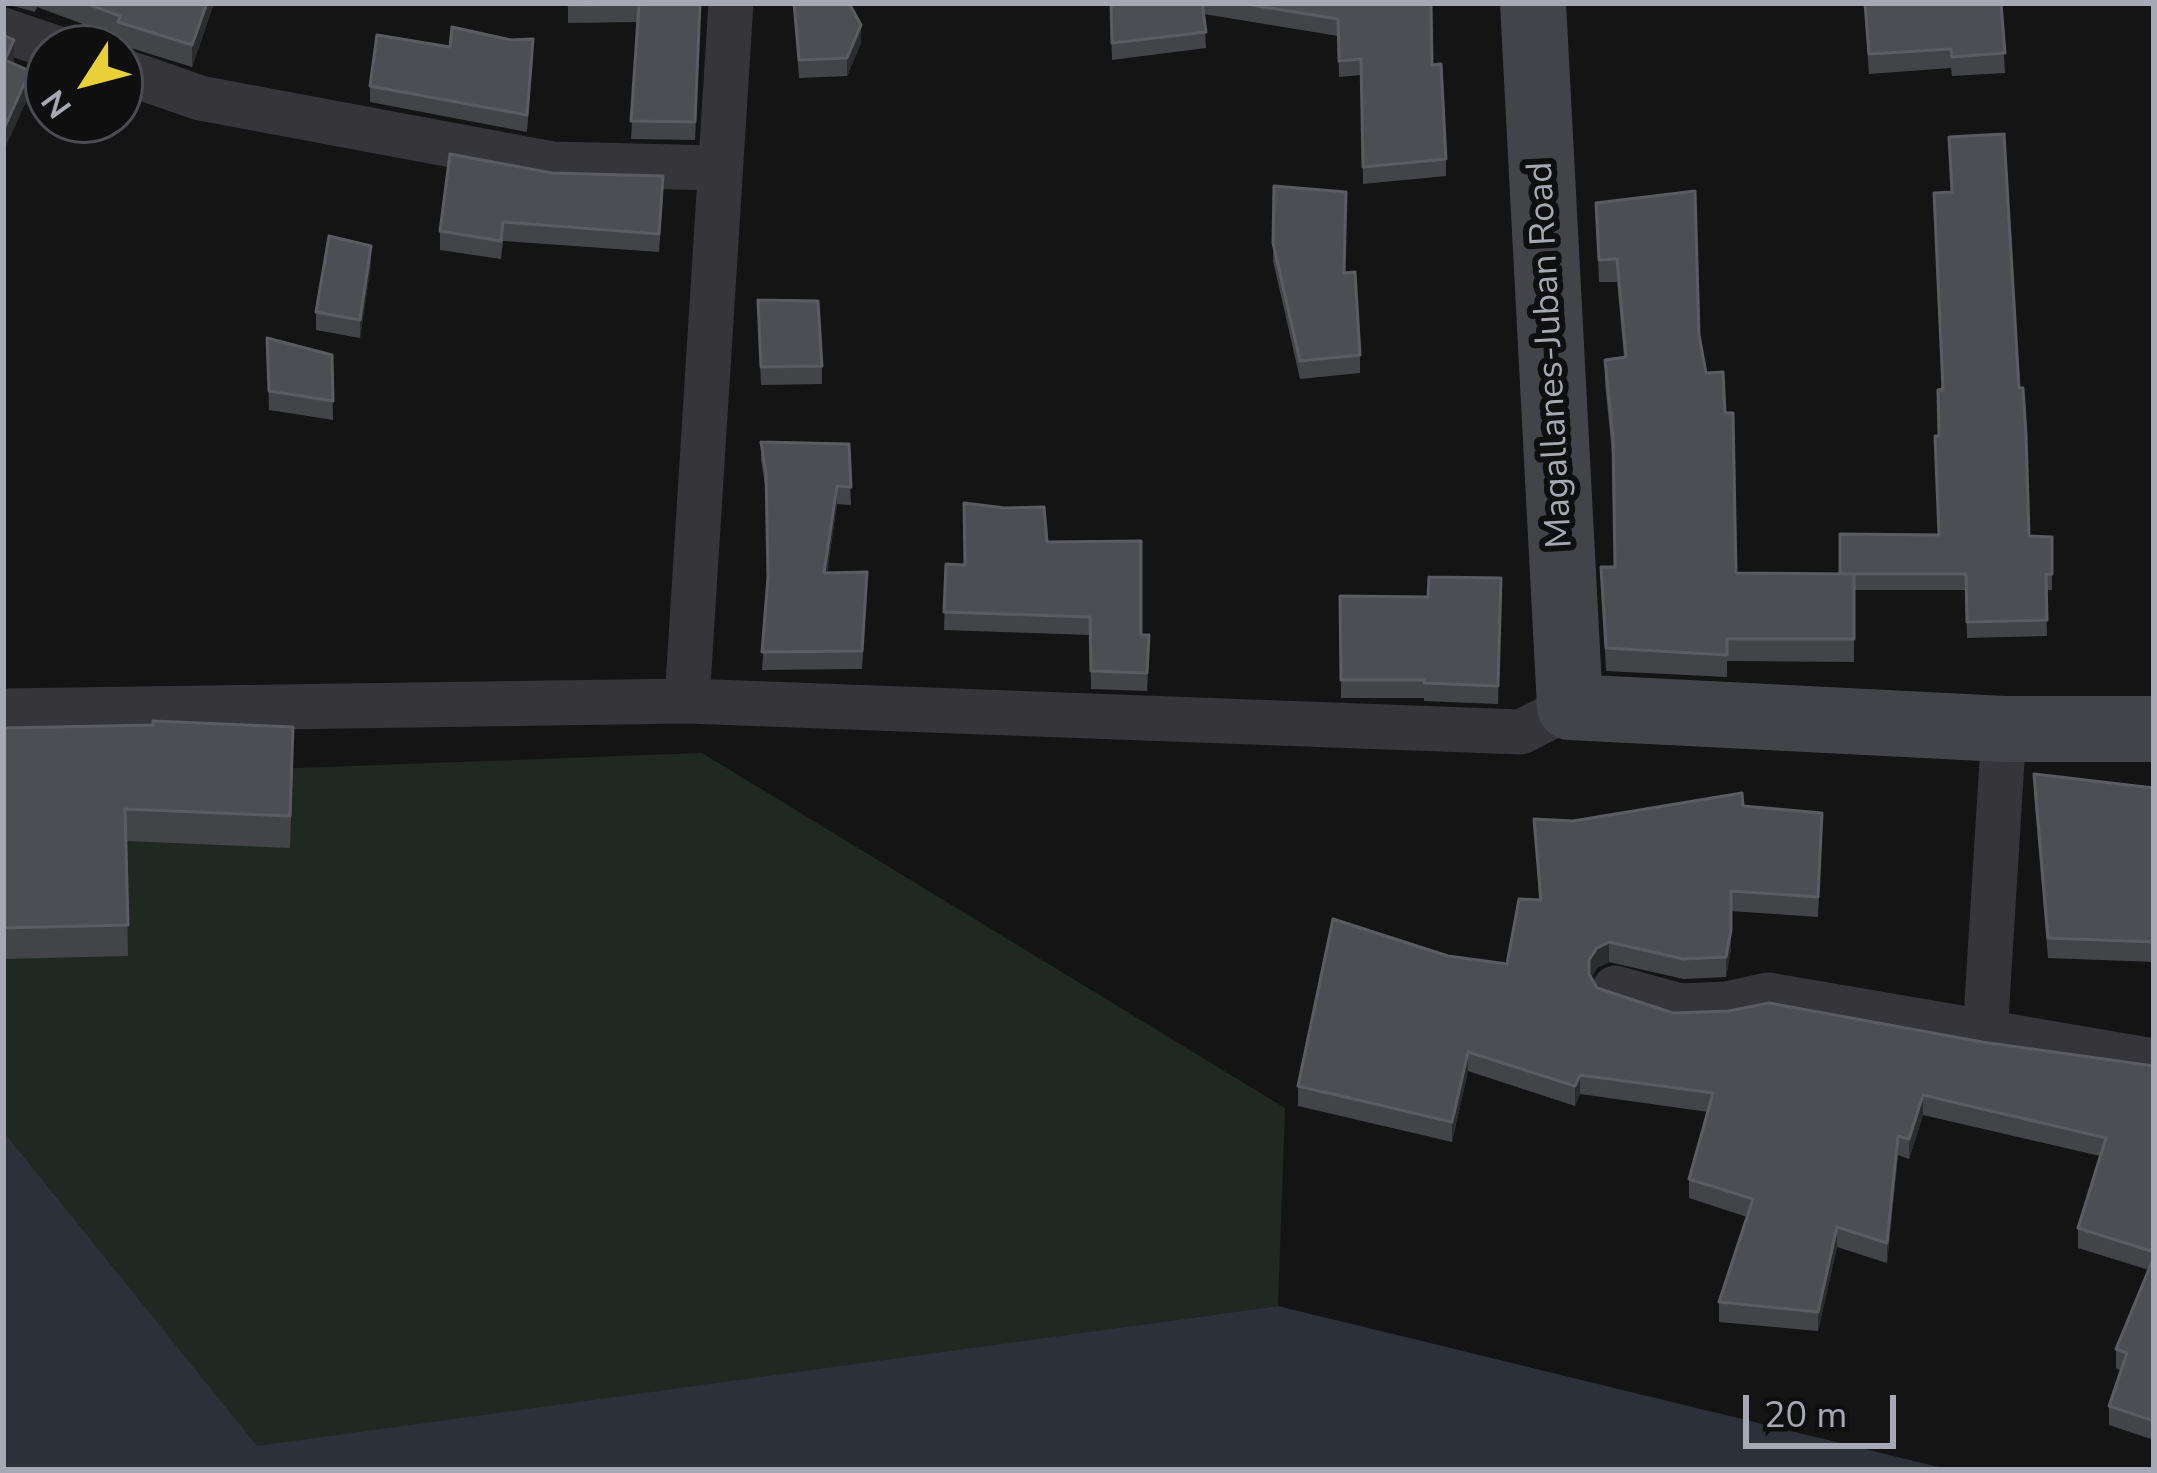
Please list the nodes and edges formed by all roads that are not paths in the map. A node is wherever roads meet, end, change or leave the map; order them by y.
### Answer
1 (731, 3) edge
2 (1533, 3) edge
3 (144, 78) edge
4 (718, 168) junction
5 (687, 701) junction
6 (1570, 707) junction
7 (3, 711) edge
8 (2154, 729) edge
9 (2004, 730) junction
10 (1615, 988) edge
11 (1984, 1035) junction
12 (2154, 1061) edge

1 - 4 street
2 - 6 main road, Magallanes-Juban Road
3 - 4 street
4 - 5 street
5 - 6 street
5 - 7 street
6 - 9 main road
8 - 9 main road
9 - 11 street
10 - 11 street
11 - 12 street

